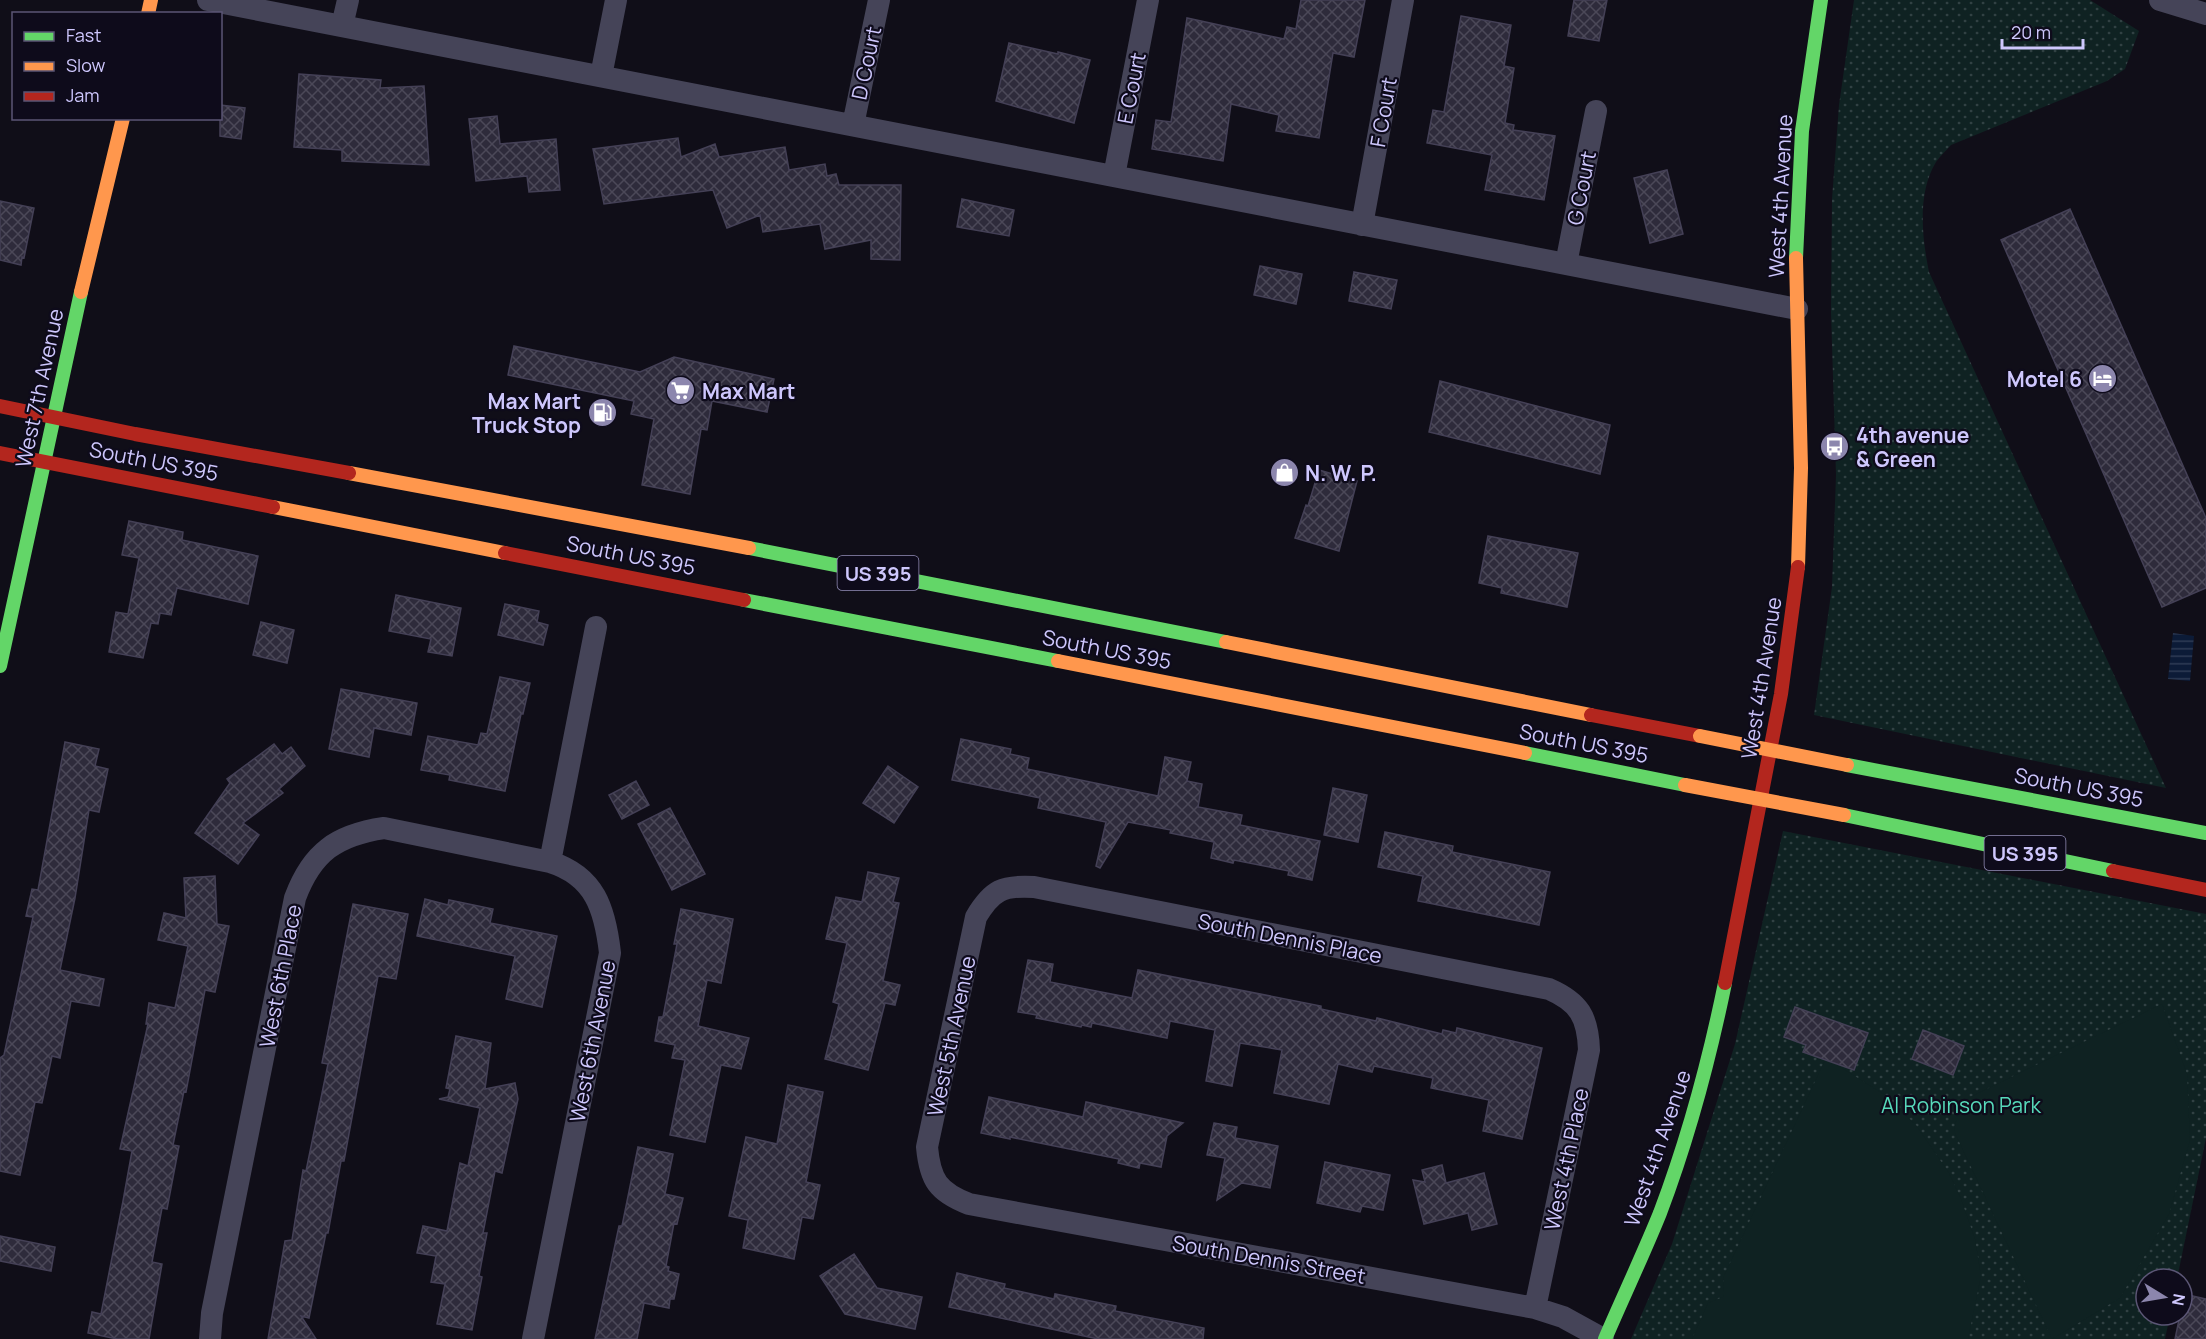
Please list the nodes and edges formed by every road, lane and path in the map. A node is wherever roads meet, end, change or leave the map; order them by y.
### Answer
1 (208, 0) edge
2 (348, 0) edge
3 (616, 0) edge
4 (879, 0) edge
5 (1148, 0) edge
6 (1403, 0) edge
7 (1821, 0) edge
8 (2160, 0) edge
9 (2206, 14) edge
10 (342, 26) junction
11 (601, 76) junction
12 (1596, 111) dead end
13 (123, 120) edge
14 (853, 125) junction
15 (1114, 176) junction
16 (1362, 225) junction
17 (1566, 264) junction
18 (1797, 309) junction
19 (0, 406) edge
20 (54, 417) junction
21 (0, 453) edge
22 (45, 462) junction
23 (596, 627) dead end
24 (0, 666) edge
25 (2206, 833) edge
26 (550, 862) junction
27 (2095, 867) junction
28 (2168, 868) dead end
29 (2206, 890) edge
30 (993, 895) joint
31 (1580, 1012) joint
32 (935, 1183) joint
33 (1534, 1308) junction
34 (210, 1339) edge
35 (533, 1339) edge
36 (1604, 1339) edge

1 - 10 street
2 - 10 street
3 - 11 street
4 - 14 street, D Court
5 - 15 street, E Court
6 - 16 street, F Court
7 - 18 main road, West 4th Avenue
8 - 9 street
10 - 11 street
11 - 14 street
12 - 17 street, G Court
13 - 20 main road, West 7th Avenue
14 - 15 street
15 - 16 street
16 - 17 street
17 - 18 street
18 - 36 main road, West 4th Avenue
19 - 20 main road, South US 395 / US 395
20 - 22 main road, West 7th Avenue
20 - 25 main road, South US 395 / US 395, bridge
21 - 22 main road, South US 395 / US 395
22 - 24 main road, West 7th Avenue
22 - 27 main road, South US 395 / US 395, bridge
23 - 26 street
26 - 34 street, West 6th Place
26 - 35 street, West 6th Avenue
27 - 28 main road
27 - 29 main road, South US 395 / US 395
30 - 31 street, South Dennis Place
30 - 32 street, West 5th Avenue
31 - 33 street, West 4th Place
32 - 33 street, South Dennis Street
33 - 36 street, South Dennis Street

